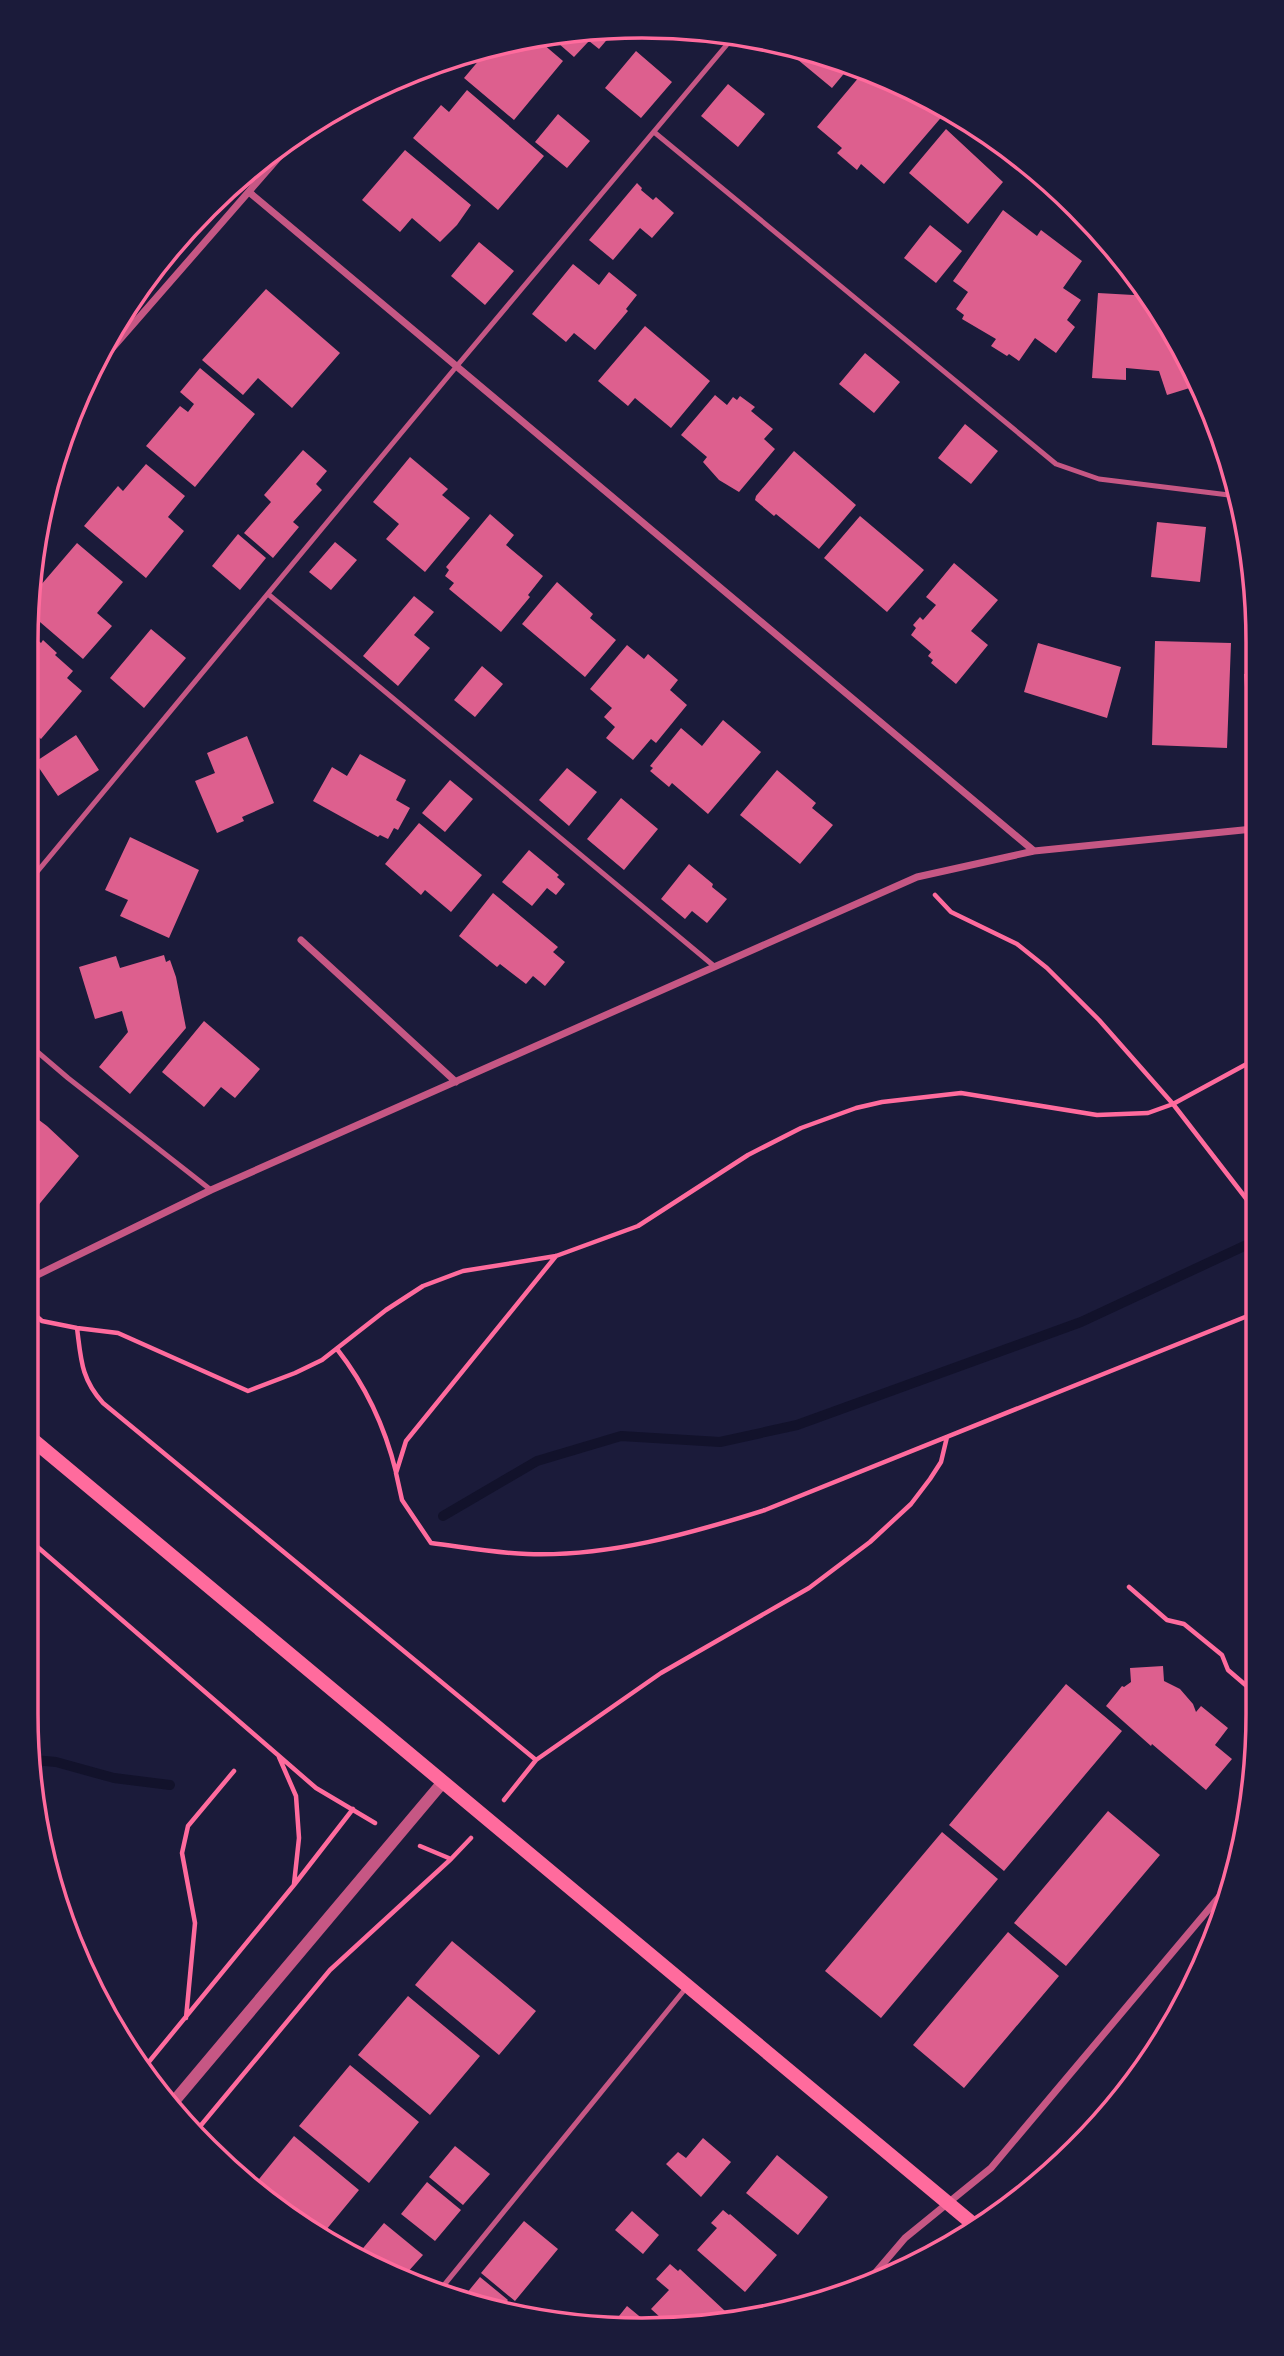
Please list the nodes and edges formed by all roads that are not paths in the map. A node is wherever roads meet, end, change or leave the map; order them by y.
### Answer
1 (727, 45) edge
2 (654, 132) junction
3 (272, 165) edge
4 (249, 192) junction
5 (120, 339) edge
6 (456, 367) junction
7 (1227, 495) edge
8 (268, 594) junction
9 (1246, 830) edge
10 (1034, 850) junction
11 (38, 871) edge
12 (301, 940) dead end
13 (714, 967) junction
14 (38, 1052) edge
15 (456, 1082) junction
16 (211, 1190) junction
17 (38, 1275) edge
18 (38, 1444) edge
19 (443, 1782) junction
20 (1215, 1902) edge
21 (688, 1986) junction
22 (177, 2098) edge
23 (947, 2202) junction
24 (969, 2221) edge
25 (878, 2270) edge
26 (445, 2284) edge

1 - 2 lane
2 - 6 lane
2 - 7 lane
3 - 4 street
4 - 5 street
4 - 6 street
6 - 8 lane
6 - 10 street
8 - 11 lane
8 - 13 lane
9 - 10 street
10 - 13 street
12 - 15 street
13 - 15 street
14 - 16 lane
15 - 16 street
16 - 17 street
18 - 19 main road
19 - 21 main road
19 - 22 street
20 - 23 street
21 - 23 main road
21 - 26 lane
23 - 24 main road
23 - 25 street

